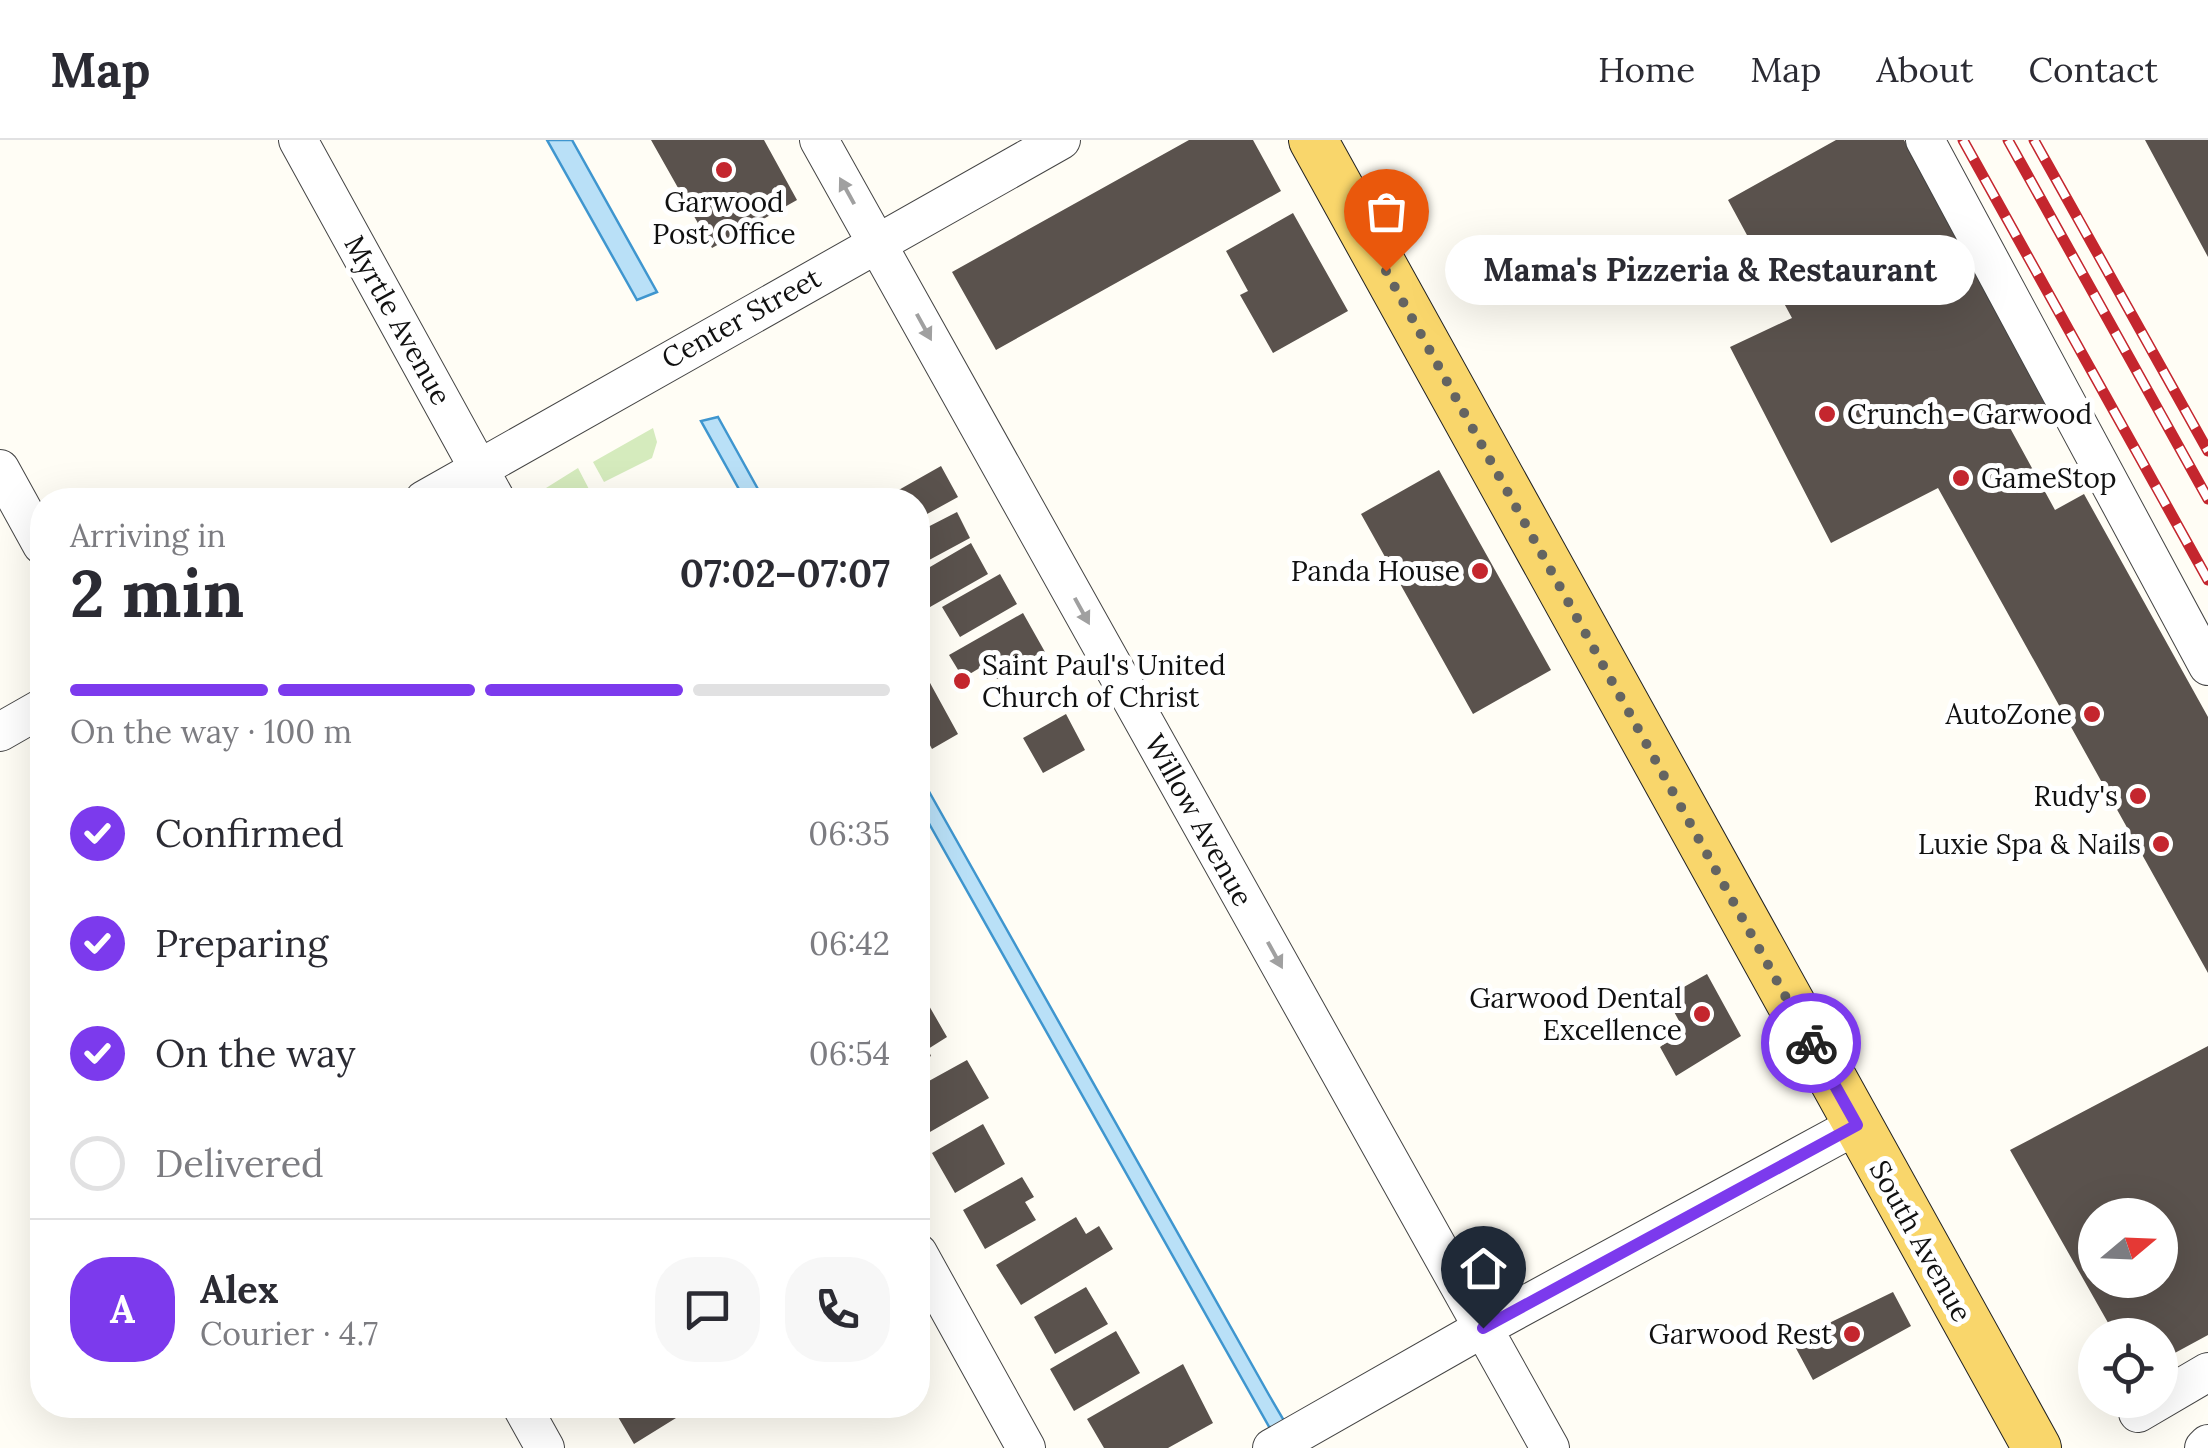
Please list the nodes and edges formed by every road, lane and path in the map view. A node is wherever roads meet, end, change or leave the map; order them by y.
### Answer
1 (298, 140) edge
2 (819, 140) edge
3 (1061, 140) edge
4 (1313, 140) edge
5 (1925, 140) edge
6 (876, 242) junction
7 (0, 469) edge
8 (488, 485) edge
9 (30, 523) edge
10 (2208, 666) edge
11 (30, 715) edge
12 (0, 732) edge
13 (1857, 1125) junction
14 (930, 1275) edge
15 (1483, 1328) junction
16 (2208, 1372) edge
17 (2178, 1389) edge
18 (528, 1418) edge
19 (1288, 1439) edge
20 (544, 1448) edge
21 (1026, 1448) edge
22 (1550, 1448) edge
23 (2036, 1448) edge

1 - 8 street, Myrtle Avenue
6 -> 2 street, Willow Avenue
3 - 6 street, Center Street
4 - 13 main road, South Avenue
5 - 10 street
6 - 8 street, Center Street
6 -> 15 street, Willow Avenue
7 - 9 street
11 - 12 street
13 - 15 street
13 - 23 main road, South Avenue
14 - 21 street
15 - 19 street
15 - 22 street, Willow Avenue
16 - 17 street
18 - 20 street

